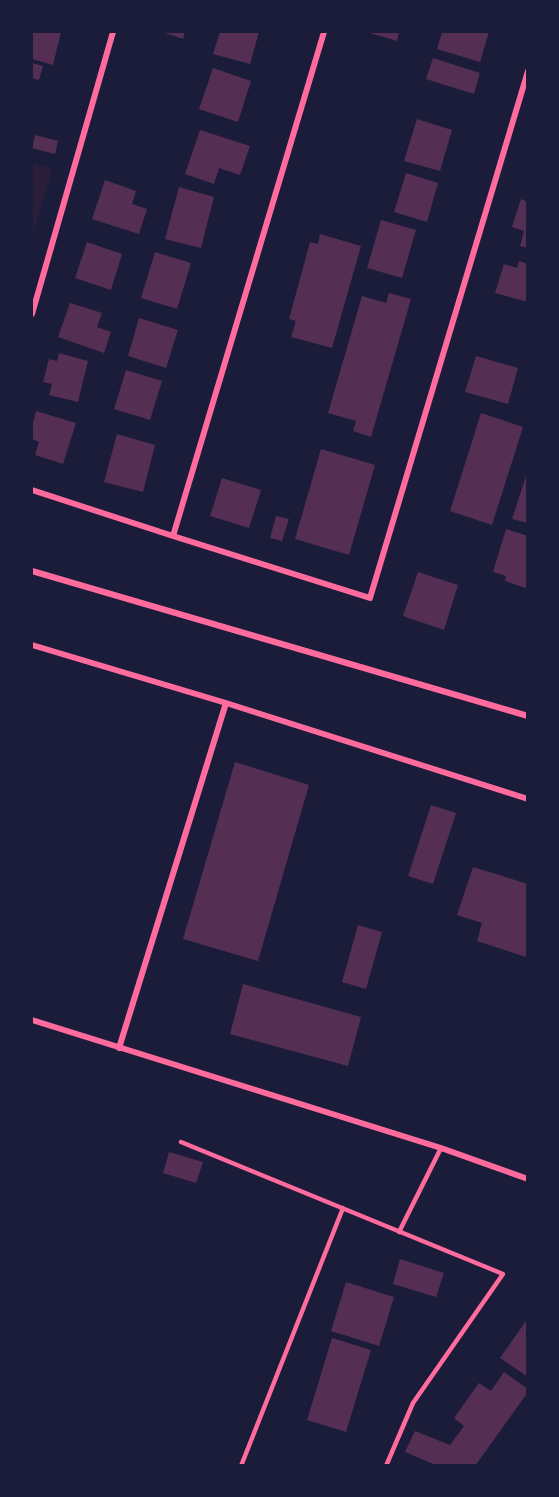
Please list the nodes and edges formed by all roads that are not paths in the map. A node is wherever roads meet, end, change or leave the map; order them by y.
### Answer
1 (113, 32) edge
2 (324, 32) edge
3 (528, 71) edge
4 (32, 314) edge
5 (32, 490) edge
6 (173, 536) junction
7 (32, 571) edge
8 (32, 645) edge
9 (225, 703) junction
10 (528, 717) edge
11 (528, 799) edge
12 (32, 1020) edge
13 (119, 1048) junction
14 (181, 1142) dead end
15 (441, 1148) junction
16 (528, 1179) edge
17 (343, 1208) junction
18 (399, 1232) junction
19 (242, 1466) edge
20 (386, 1466) edge

1 - 4 street
2 - 6 street
3 - 6 street
5 - 6 street
7 - 10 street
8 - 9 street
9 - 11 street
9 - 13 street
12 - 13 street
13 - 15 street
14 - 17 lane
15 - 16 street
15 - 18 lane
17 - 18 lane
17 - 19 lane
18 - 20 lane

